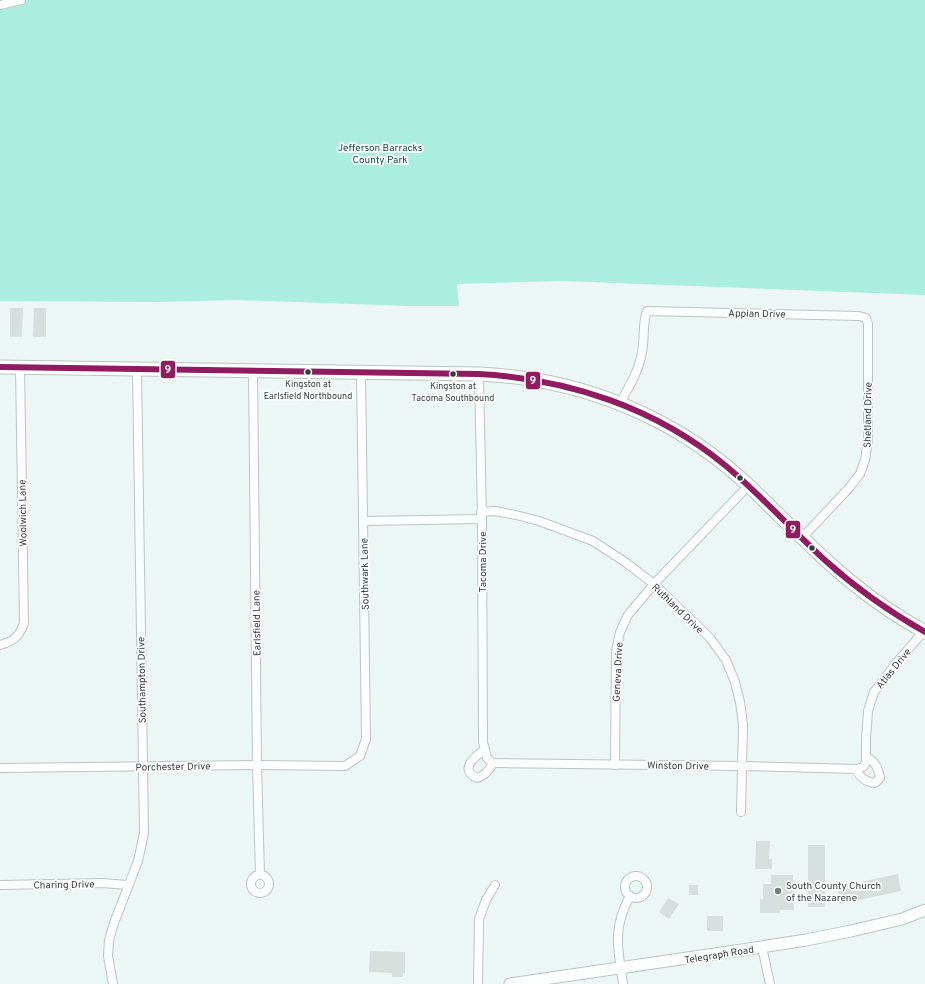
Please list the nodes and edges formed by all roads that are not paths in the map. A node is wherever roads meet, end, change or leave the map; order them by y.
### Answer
1 (21, 0) edge
2 (0, 5) edge
3 (866, 318) joint
4 (0, 367) edge
5 (20, 367) junction
6 (137, 369) junction
7 (253, 371) junction
8 (361, 372) junction
9 (479, 374) junction
10 (620, 404) junction
11 (748, 485) junction
12 (481, 516) junction
13 (364, 521) junction
14 (803, 537) junction
15 (654, 584) junction
16 (924, 632) edge
17 (0, 645) edge
18 (484, 750) junction
19 (866, 756) junction
20 (493, 763) junction
21 (257, 765) junction
22 (615, 765) junction
23 (345, 766) joint
24 (742, 766) junction
25 (143, 767) junction
26 (863, 767) joint
27 (0, 768) edge
28 (855, 769) junction
29 (741, 812) dead end
30 (260, 875) dead end
31 (128, 884) junction
32 (0, 885) edge
33 (495, 885) dead end
34 (630, 896) dead end
35 (925, 910) edge
36 (762, 947) junction
37 (621, 968) junction
38 (113, 984) edge
39 (478, 984) edge
40 (510, 984) edge
41 (623, 984) edge
42 (770, 984) edge

1 - 2 street
3 - 10 street, Appian Drive
3 - 14 street, Shetland Drive
4 - 5 main road
5 - 6 main road
5 - 17 street, Woolwich Lane
6 - 7 main road
6 - 25 street, Southampton Drive
7 - 8 main road
7 - 21 street, Earlsfield Lane
8 - 9 main road
8 - 13 street, Southwark Lane
9 - 10 main road
9 - 12 street, Tacoma Drive
10 - 11 main road
11 - 14 main road
11 - 15 street, Geneva Drive
12 - 13 street, Ruthland Drive
12 - 15 street, Ruthland Drive
12 - 18 street, Tacoma Drive
13 - 23 street, Southwark Lane
14 - 16 main road
15 - 22 street, Geneva Drive
15 - 24 street, Ruthland Drive
16 - 19 street, Atlas Drive
18 - 20 street
18 - 20 street
19 - 26 street, Atlas Drive
19 - 28 street
20 - 22 street, Winston Drive
21 - 23 street, Porchester Drive
21 - 25 street, Porchester Drive
21 - 30 street, Earlsfield Lane
22 - 24 street, Winston Drive
24 - 28 street, Winston Drive
24 - 29 street, Ruthland Drive
25 - 27 street, Porchester Drive
25 - 31 street, Southampton Drive
26 - 28 street, Winston Drive
31 - 32 street, Charing Drive
31 - 38 street, Southampton Drive
33 - 39 street
34 - 37 street
35 - 36 main road, Telegraph Road
36 - 37 main road, Telegraph Road
36 - 42 street
37 - 40 main road, Telegraph Road
37 - 41 street

